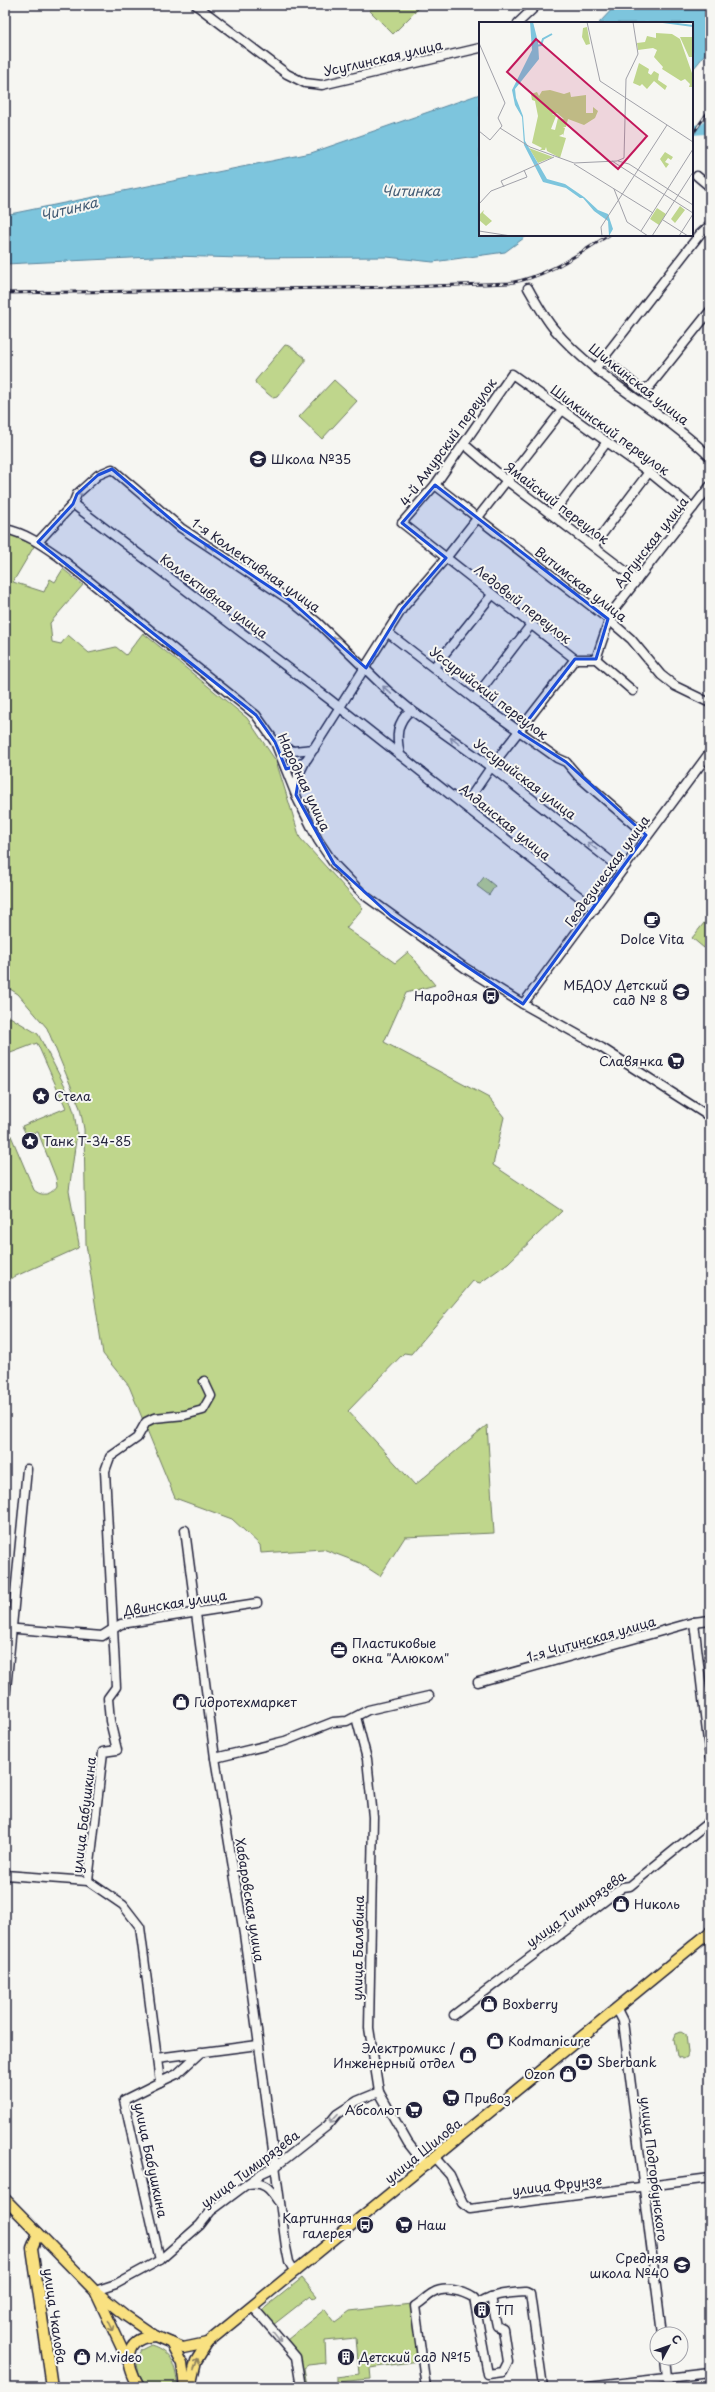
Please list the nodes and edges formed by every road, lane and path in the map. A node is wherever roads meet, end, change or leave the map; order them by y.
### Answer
1 (196, 5) edge
2 (537, 5) edge
3 (519, 22) edge
4 (479, 48) edge
5 (697, 176) dead end
6 (710, 187) edge
7 (710, 225) edge
8 (528, 288) dead end
9 (710, 311) edge
10 (603, 358) junction
11 (595, 368) junction
12 (512, 374) joint
13 (563, 409) junction
14 (607, 442) junction
15 (464, 444) junction
16 (710, 457) edge
17 (649, 472) junction
18 (506, 480) junction
19 (435, 485) junction
20 (710, 486) edge
21 (73, 504) junction
22 (693, 508) junction
23 (552, 514) junction
24 (476, 518) junction
25 (402, 523) joint
26 (5, 529) edge
27 (38, 542) junction
28 (594, 545) junction
29 (446, 558) junction
30 (637, 580) junction
31 (492, 595) junction
32 (608, 619) junction
33 (530, 626) junction
34 (387, 632) junction
35 (596, 659) junction
36 (575, 660) junction
37 (434, 667) junction
38 (366, 668) junction
39 (633, 691) dead end
40 (474, 699) junction
41 (710, 703) edge
42 (341, 709) junction
43 (411, 710) junction
44 (519, 732) junction
45 (275, 742) junction
46 (314, 749) junction
47 (710, 752) edge
48 (400, 755) junction
49 (307, 759) junction
50 (491, 768) junction
51 (286, 769) junction
52 (296, 795) junction
53 (465, 805) junction
54 (646, 835) junction
55 (622, 870) junction
56 (595, 909) junction
57 (523, 1004) junction
58 (710, 1117) edge
59 (204, 1381) dead end
60 (27, 1469) dead end
61 (185, 1530) dead end
62 (257, 1603) dead end
63 (195, 1611) junction
64 (710, 1620) edge
65 (694, 1622) junction
66 (8, 1628) edge
67 (112, 1630) junction
68 (478, 1682) dead end
69 (428, 1696) dead end
70 (5, 1700) edge
71 (356, 1717) junction
72 (215, 1758) junction
73 (710, 1758) edge
74 (710, 1821) edge
75 (5, 1875) edge
76 (88, 1881) junction
77 (710, 1932) edge
78 (617, 2009) junction
79 (454, 2015) dead end
80 (258, 2045) junction
81 (202, 2052) junction
82 (157, 2058) junction
83 (160, 2082) junction
84 (379, 2092) junction
85 (435, 2158) junction
86 (426, 2166) junction
87 (275, 2167) junction
88 (710, 2178) edge
89 (247, 2184) junction
90 (644, 2186) junction
91 (5, 2198) edge
92 (280, 2205) junction
93 (38, 2233) junction
94 (160, 2260) junction
95 (295, 2272) junction
96 (95, 2291) junction
97 (491, 2297) junction
98 (476, 2305) junction
99 (253, 2307) junction
100 (661, 2326) edge
101 (155, 2336) junction
102 (207, 2343) junction
103 (171, 2344) junction
104 (128, 2361) junction
105 (666, 2366) edge
106 (710, 2373) edge
107 (667, 2378) junction
108 (137, 2385) edge
109 (300, 2385) edge
110 (52, 2387) edge
111 (185, 2387) edge
112 (190, 2387) edge
113 (426, 2387) edge
114 (543, 2387) edge
115 (588, 2387) edge
116 (668, 2387) edge

1 - 4 street, Усуглинская улица
2 - 3 street
5 - 6 street
7 - 10 street
8 - 11 street, Шилкинская улица
9 - 10 street
10 - 11 street
11 - 16 street, Шилкинская улица
12 - 13 street, Шилкинский переулок
12 - 15 street, 4-й Амурский переулок
13 - 14 street, Шилкинский переулок
13 - 18 street
14 - 17 street, Шилкинский переулок
14 - 23 street
15 - 18 street, Ямайский переулок
15 - 19 street, 4-й Амурский переулок
17 - 22 street, Шилкинский переулок
17 - 28 street
18 - 23 street, Ямайский переулок
18 - 24 street
19 - 24 street, Витимская улица
19 - 25 street, 4-й Амурский переулок
20 - 22 street, Аргунская улица
21 - 27 street
38 -> 21 street, 1-я Коллективная улица
21 - 42 street, Коллективная улица
22 - 30 street, Аргунская улица
23 - 28 street, Ямайский переулок
24 - 29 street
24 - 32 street, Витимская улица
25 - 29 street, Ледовый переулок
26 - 27 street, Народная улица
27 - 45 street, Народная улица
28 - 30 street, Ямайский переулок
29 - 31 street, Ледовый переулок
29 - 34 street
30 - 32 street, Аргунская улица
31 - 33 street, Ледовый переулок
31 - 37 street
32 - 35 street, Аргунская улица
32 - 41 street, Витимская улица
33 - 36 street, Ледовый переулок
33 - 40 street
34 - 37 street, Уссурийский переулок
34 - 38 street
35 - 36 street, Ледовый переулок
35 - 39 street
36 - 44 street
37 - 40 street, Уссурийский переулок
38 - 42 street
43 -> 38 street, 1-я Коллективная улица
40 - 44 street, Уссурийский переулок
42 - 46 street
42 - 48 street, Коллективная улица
43 - 48 street
50 -> 43 street, Уссурийская улица
44 - 50 street
44 - 54 street, Уссурийский переулок
45 - 46 street
45 - 51 street, Народная улица
46 - 49 street
47 - 54 street, Геодезическая улица
48 - 53 street, Алданская улица
49 - 51 street
49 - 52 street
50 - 53 street
55 -> 50 street, Уссурийская улица
51 - 52 street, Народная улица
52 - 57 street, Народная улица
53 - 56 street, Алданская улица
54 - 55 street, Геодезическая улица
55 - 56 street, Геодезическая улица
56 - 57 street, Геодезическая улица
57 - 58 street, Народная улица
59 - 67 street, улица Бабушкина
60 - 66 street
61 - 63 street, Хабаровская улица
62 - 63 street, Двинская улица
63 - 67 street, Двинская улица
63 - 72 street, Хабаровская улица
64 - 65 street, 1-я Читинская улица
65 - 68 street, 1-я Читинская улица
65 - 73 street
66 - 67 street, Двинская улица
66 - 70 street
67 - 76 street, улица Бабушкина
69 - 71 street
71 - 72 street
71 - 84 street, улица Балябина
72 - 80 street, Хабаровская улица
74 - 79 street, улица Тимирязева
75 - 76 street
76 - 82 street, улица Бабушкина
77 - 78 main road, улица Шилова
78 - 85 main road, улица Шилова
78 - 90 street, улица Подгорбунского
80 - 81 street
80 - 87 street, Хабаровская улица
81 - 82 street
81 - 83 street
82 - 83 street, улица Бабушкина
83 - 94 street, улица Бабушкина
84 - 86 street, улица Балябина
84 -> 87 street, улица Тимирязева
85 - 86 main road, улица Шилова
85 - 90 street, улица Фрунзе
86 - 95 main road, улица Шилова
87 - 89 street, улица Тимирязева
87 - 92 street, Хабаровская улица
88 - 90 street, улица Фрунзе
89 - 92 street
89 - 94 street, улица Тимирязева
90 - 100 street, улица Подгорбунского
91 - 93 main road
92 - 95 street, Хабаровская улица
93 - 96 main road
93 - 110 main road, улица Чкалова
94 - 96 street, улица Тимирязева
95 - 99 main road, улица Шилова
96 - 101 main road
96 -> 104 main road
97 - 98 street
97 - 98 street
97 - 114 street
98 - 113 street
99 - 102 main road, улица Шилова
99 -> 109 street
101 - 103 main road
101 - 104 main road
102 - 103 main road
112 -> 102 main road
103 - 111 main road
104 - 108 main road
105 - 107 street
106 - 107 street
107 - 115 street
107 - 116 street

